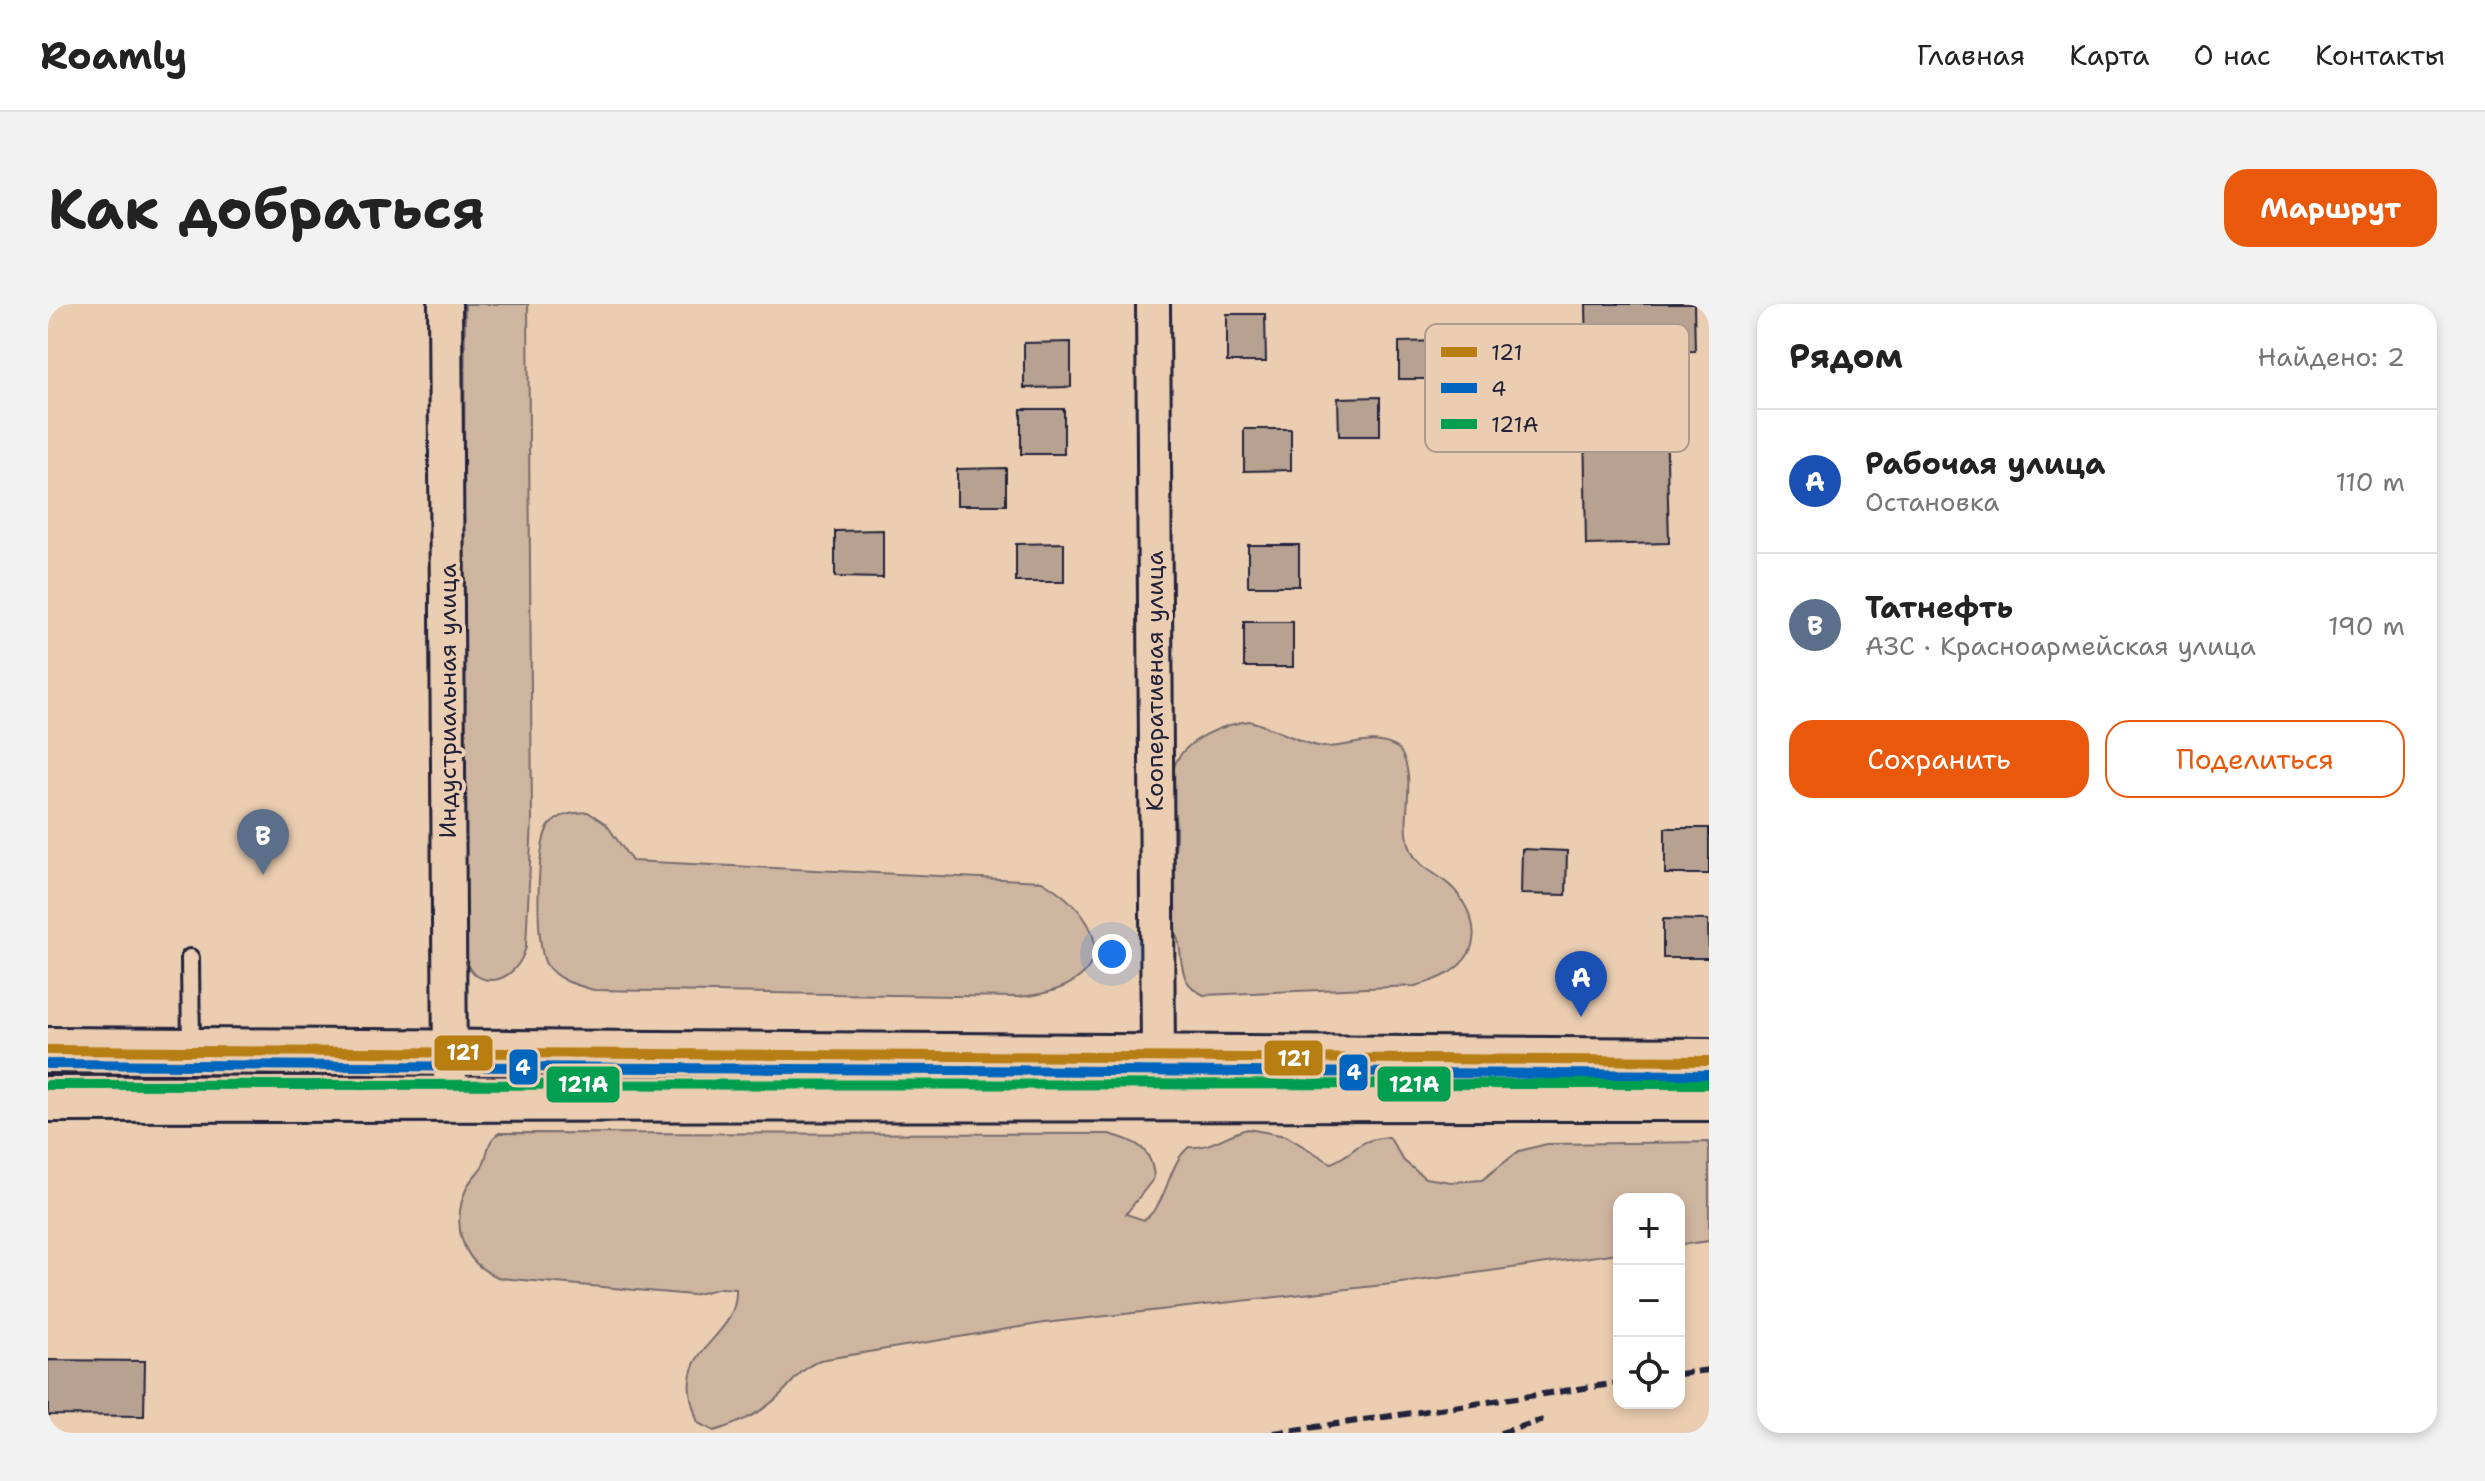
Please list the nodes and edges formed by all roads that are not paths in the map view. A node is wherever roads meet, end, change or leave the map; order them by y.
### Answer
1 (445, 304) edge
2 (1153, 304) edge
3 (190, 958) dead end
4 (48, 1050) edge
5 (191, 1051) junction
6 (450, 1053) junction
7 (1158, 1057) junction
8 (1709, 1061) edge
9 (450, 1097) junction
10 (1709, 1098) edge
11 (48, 1099) edge

1 - 6 street, Индустриальная улица
2 - 7 street, Кооперативная улица
3 - 5 lane
4 - 5 main road
5 - 6 main road
6 - 7 main road
6 - 9 street, Индустриальная улица
7 - 8 main road
9 - 10 main road
9 - 11 main road

